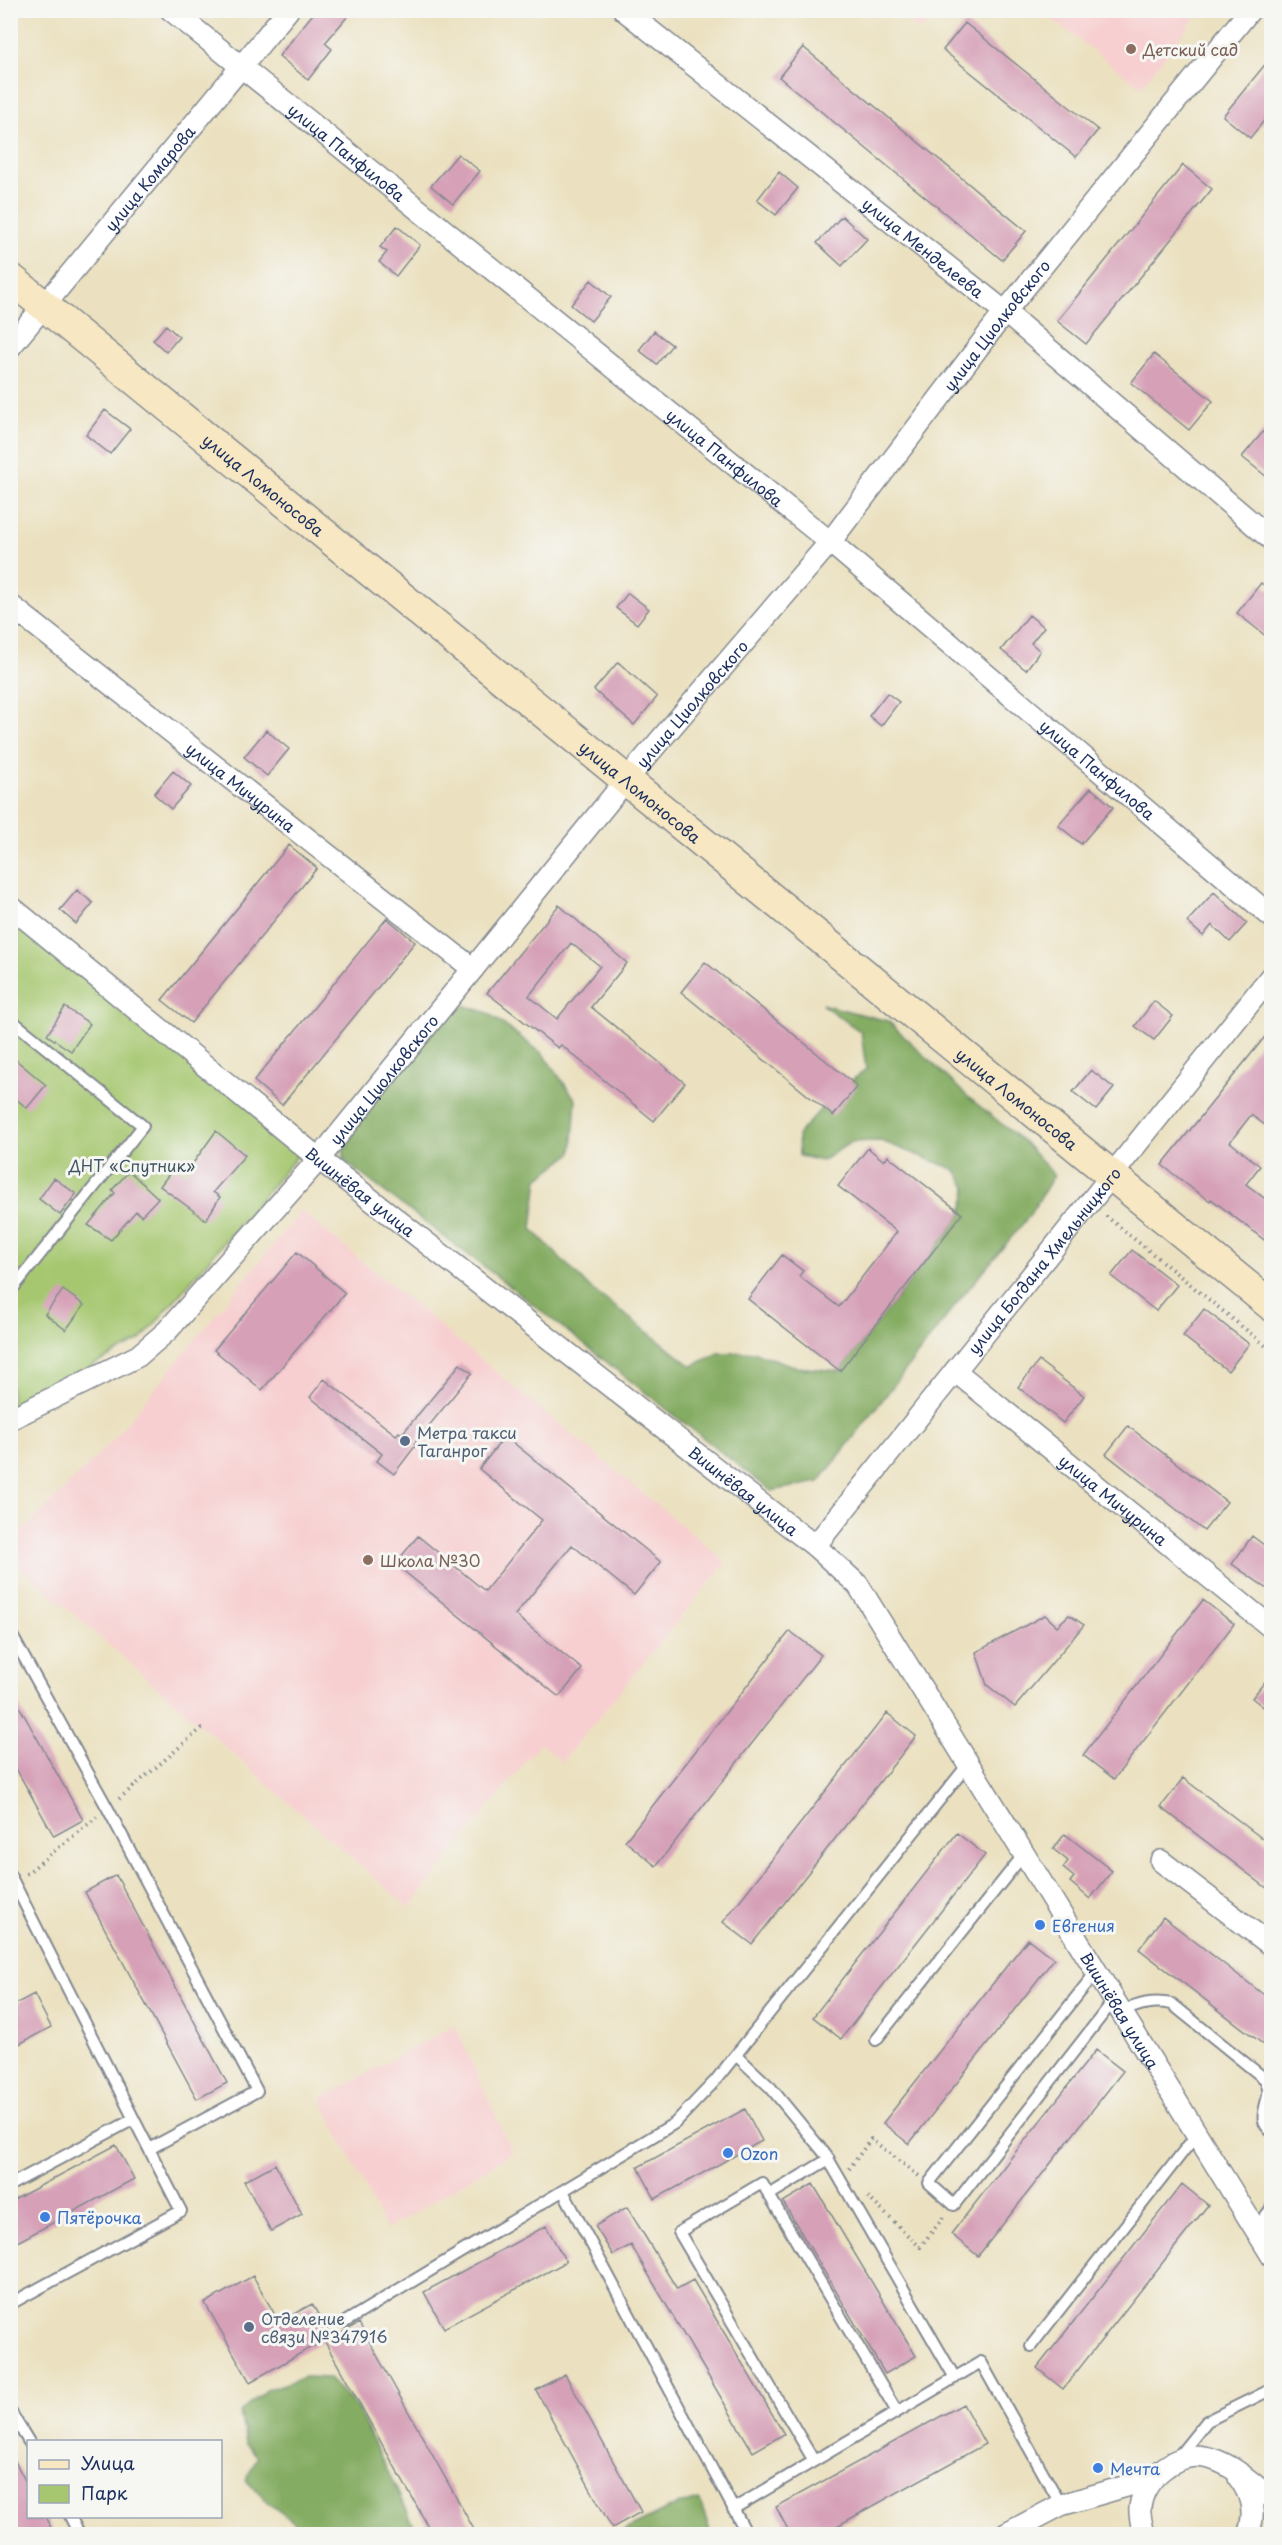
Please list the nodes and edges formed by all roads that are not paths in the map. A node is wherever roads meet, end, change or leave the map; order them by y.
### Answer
1 (171, 10) edge
2 (288, 10) edge
3 (624, 10) edge
4 (1250, 10) edge
5 (242, 68) junction
6 (10, 278) edge
7 (45, 306) junction
8 (1005, 312) junction
9 (10, 347) edge
10 (1272, 540) edge
11 (830, 542) junction
12 (10, 605) edge
13 (626, 780) junction
14 (10, 906) edge
15 (1272, 917) edge
16 (473, 969) junction
17 (1272, 975) edge
18 (10, 1019) edge
19 (319, 1159) junction
20 (1112, 1174) junction
21 (10, 1293) edge
22 (1272, 1305) edge
23 (955, 1371) junction
24 (10, 1419) edge
25 (815, 1546) junction
26 (1272, 1628) edge
27 (10, 1632) edge
28 (969, 1763) junction
29 (1024, 1854) junction
30 (1161, 1861) dead end
31 (10, 1875) edge
32 (1272, 1946) edge
33 (1096, 1972) junction
34 (1117, 2006) junction
35 (876, 2040) dead end
36 (735, 2055) junction
37 (134, 2119) junction
38 (1272, 2132) edge
39 (1197, 2134) junction
40 (149, 2149) junction
41 (829, 2159) junction
42 (10, 2185) edge
43 (563, 2191) junction
44 (769, 2194) junction
45 (1272, 2208) edge
46 (1255, 2229) junction
47 (1272, 2256) edge
48 (10, 2304) edge
49 (345, 2322) dead end
50 (1031, 2346) dead end
51 (955, 2378) junction
52 (1272, 2389) edge
53 (10, 2411) edge
54 (897, 2412) junction
55 (28, 2440) edge
56 (1174, 2461) junction
57 (814, 2462) junction
58 (1231, 2468) junction
59 (1151, 2480) junction
60 (1272, 2499) edge
61 (1061, 2505) junction
62 (733, 2509) junction
63 (70, 2518) edge
64 (79, 2535) edge
65 (747, 2535) edge
66 (1005, 2535) edge
67 (1144, 2535) edge
68 (1248, 2535) edge

1 - 5 street, улица Панфилова
2 - 5 street, улица Комарова
3 - 8 street, улица Менделеева
4 - 8 street, улица Циолковского
5 - 7 street, улица Комарова
5 - 11 street, улица Панфилова
6 - 7 street, улица Ломоносова
7 - 9 street, улица Комарова
7 - 13 street, улица Ломоносова
8 - 10 street, улица Менделеева
8 - 11 street, улица Циолковского
11 - 13 street, улица Циолковского
11 - 15 street, улица Панфилова
12 - 16 street, улица Мичурина
13 - 16 street, улица Циолковского
13 - 20 street, улица Ломоносова
14 - 19 street, Вишнёвая улица
16 - 19 street, улица Циолковского
17 - 20 street, улица Богдана Хмельницкого
18 - 21 lane
19 - 24 street, улица Циолковского
19 - 25 street, Вишнёвая улица
20 - 22 street, улица Ломоносова
20 - 23 street, улица Богдана Хмельницкого
23 - 25 street, улица Богдана Хмельницкого
23 - 26 street, улица Мичурина
25 - 28 street, Вишнёвая улица
27 - 40 lane
28 - 29 street, Вишнёвая улица
28 - 36 lane
29 - 33 street, Вишнёвая улица
29 - 35 lane
30 - 32 street
31 - 37 lane
33 - 34 street, Вишнёвая улица
33 - 34 lane
34 - 38 lane
34 - 39 street, Вишнёвая улица
36 - 41 lane
36 - 43 lane
37 - 40 lane
37 - 42 lane
39 - 46 street, Вишнёвая улица
39 - 50 lane
40 - 48 lane
41 - 44 lane
41 - 51 lane
43 - 49 lane
43 - 62 lane
44 - 54 lane
44 - 57 lane
45 - 46 lane
46 - 47 street, Вишнёвая улица
51 - 54 lane
51 - 61 lane
52 - 56 lane
53 - 55 lane
54 - 57 lane
56 - 58 street
56 - 59 street
57 - 62 lane
58 - 60 street
58 - 68 street
59 - 61 street
59 - 67 street
61 - 66 street
62 - 65 lane
63 - 64 lane

